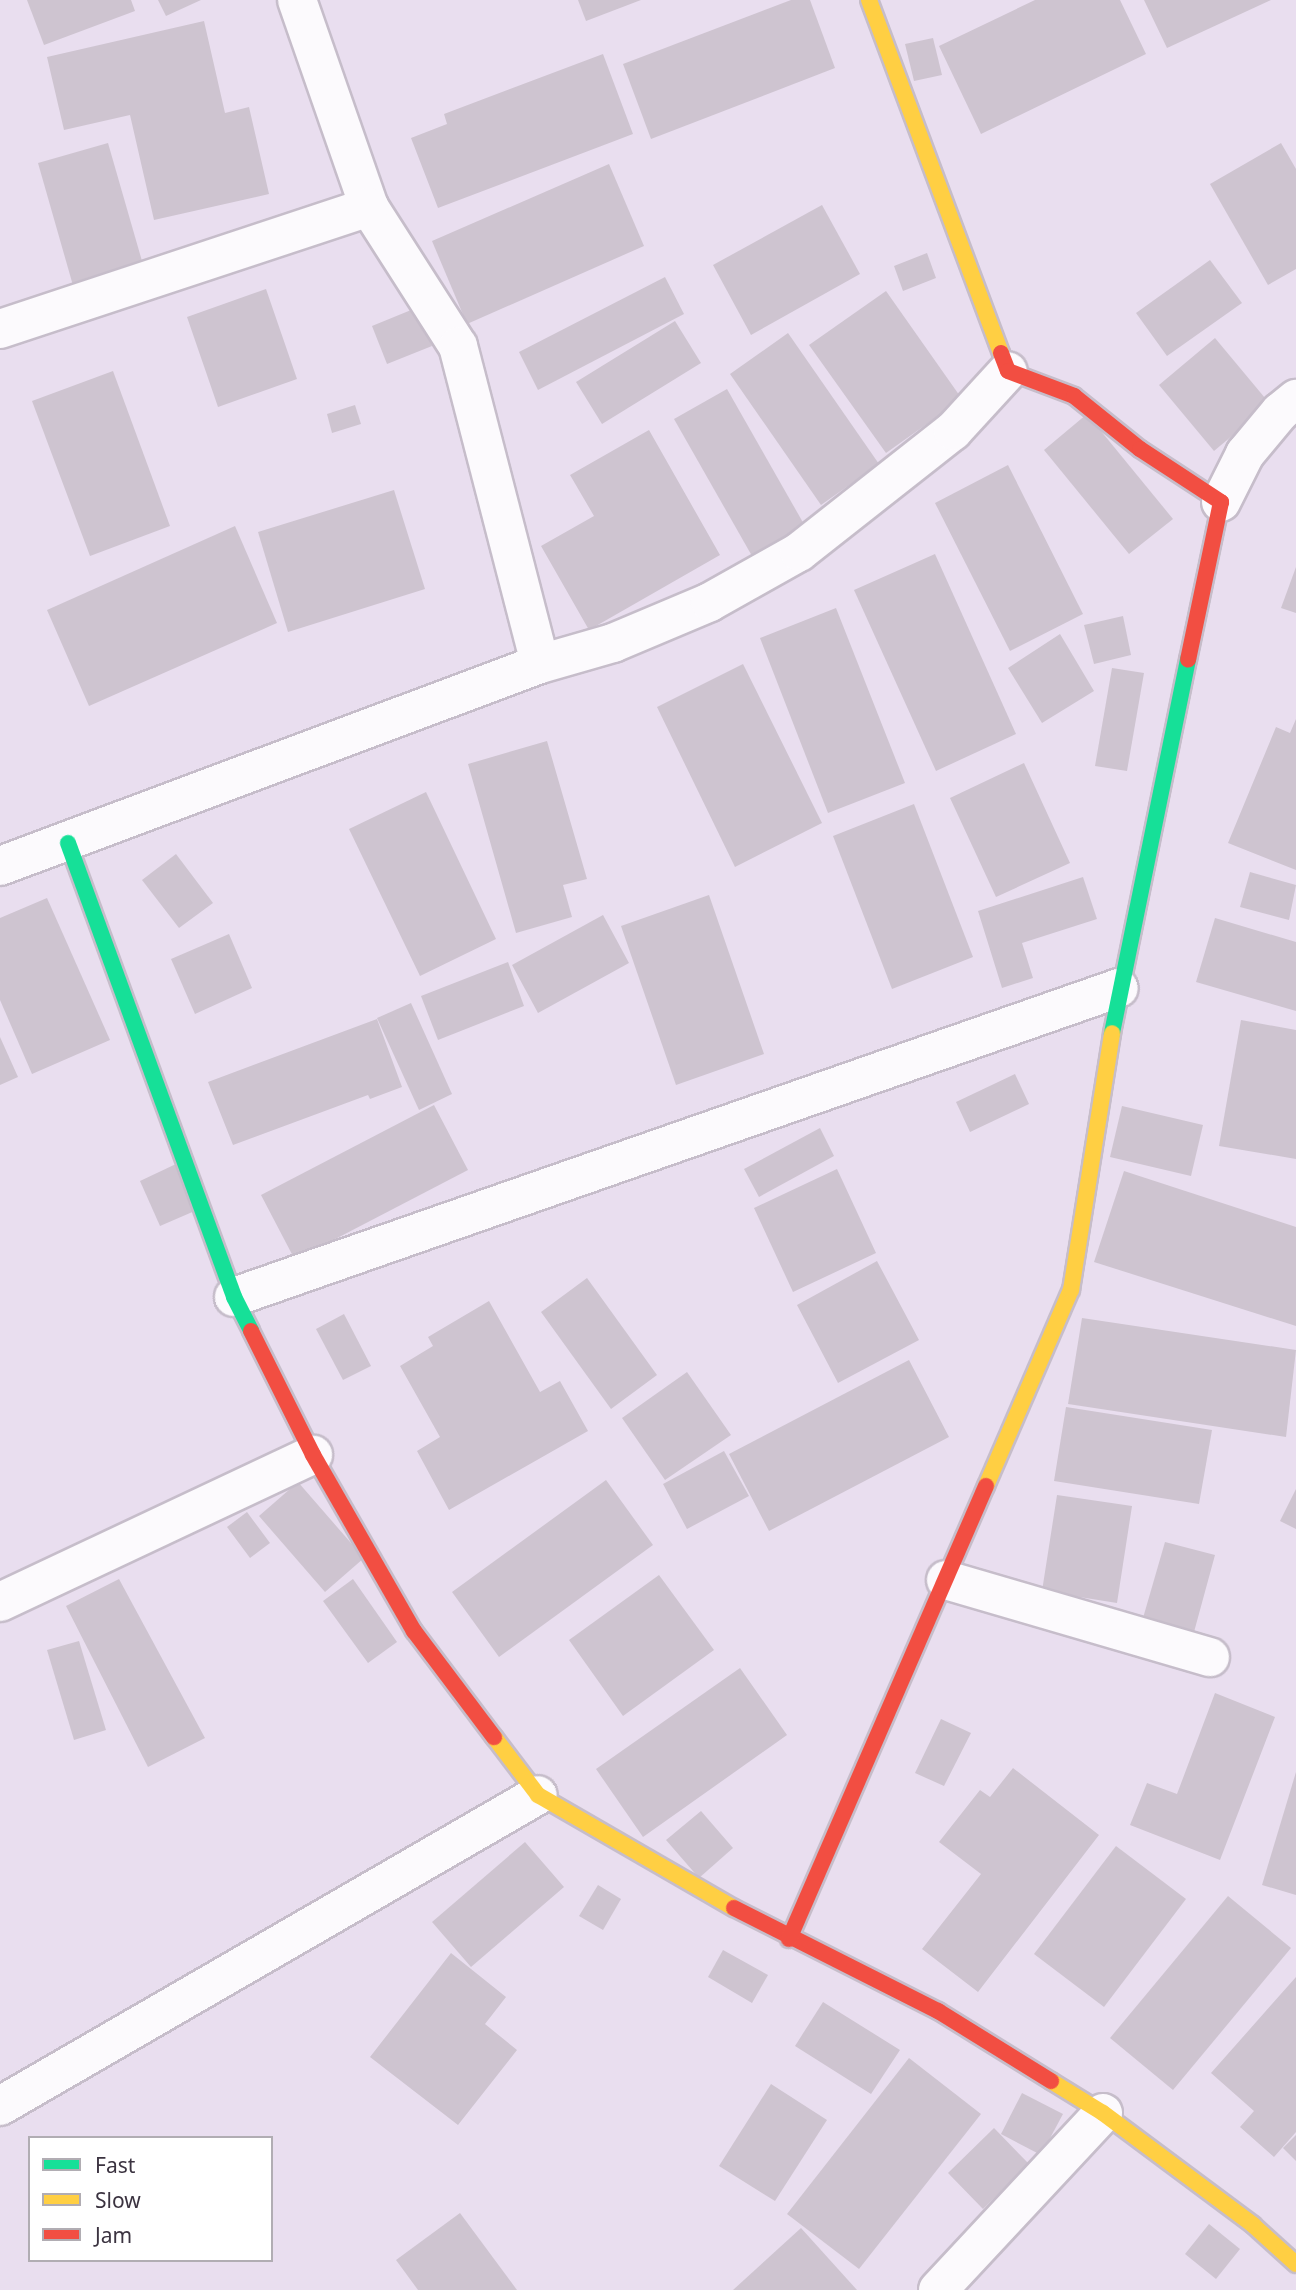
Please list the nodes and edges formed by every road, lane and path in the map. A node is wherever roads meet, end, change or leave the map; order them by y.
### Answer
1 (297, 0) edge
2 (869, 0) edge
3 (369, 207) junction
4 (0, 329) edge
5 (1008, 371) junction
6 (1296, 399) edge
7 (1221, 502) junction
8 (540, 664) junction
9 (68, 843) junction
10 (0, 866) edge
11 (1119, 988) junction
12 (234, 1297) junction
13 (313, 1455) junction
14 (946, 1580) junction
15 (0, 1602) edge
16 (1210, 1657) dead end
17 (537, 1795) junction
18 (789, 1939) junction
19 (0, 2106) edge
20 (1102, 2113) junction
21 (1296, 2264) edge
22 (938, 2290) edge

1 - 3 street
2 - 5 street
3 - 4 street
3 - 8 street
5 - 7 street
5 - 8 street
6 - 7 street
7 - 11 street
8 - 9 street
9 - 10 street
9 - 12 street
11 - 12 street
11 - 14 street
12 - 13 street
13 - 15 street
13 - 17 street
14 - 16 street
14 - 18 street
17 - 18 street
17 - 19 street
18 - 20 street
20 - 21 street
20 - 22 street

